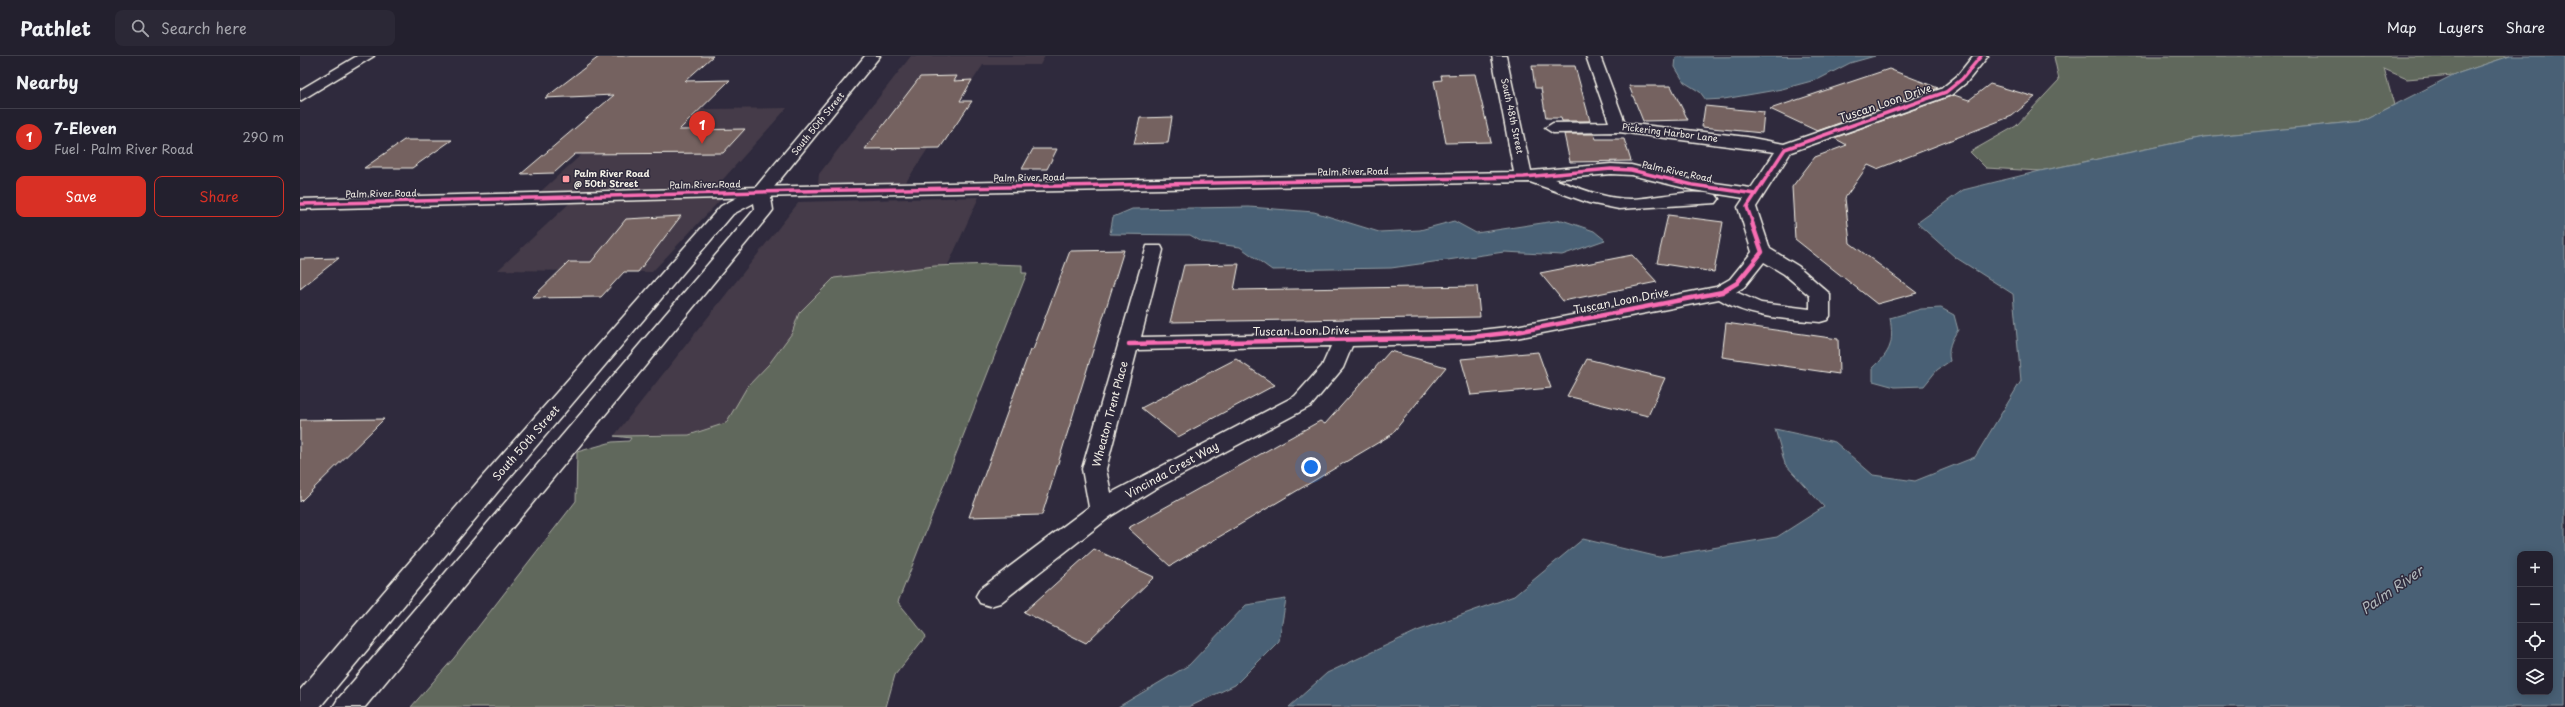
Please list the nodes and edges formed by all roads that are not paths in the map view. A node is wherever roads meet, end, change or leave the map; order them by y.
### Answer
1 (367, 56) edge
2 (874, 56) edge
3 (1499, 56) edge
4 (1593, 56) edge
5 (1981, 56) edge
6 (300, 96) edge
7 (1619, 126) junction
8 (1553, 128) dead end
9 (1785, 149) junction
10 (1524, 177) junction
11 (1674, 189) junction
12 (761, 192) junction
13 (1751, 200) junction
14 (300, 204) edge
15 (1154, 250) dead end
16 (1762, 252) junction
17 (1722, 292) junction
18 (1344, 340) junction
19 (1130, 344) junction
20 (1102, 510) junction
21 (990, 596) dead end
22 (303, 707) edge
23 (348, 707) edge

1 - 6 street
2 - 12 street, South 50th Street
3 - 10 street, South 48th Street
4 - 7 street
5 - 9 street, Tuscan Loon Drive
7 - 8 street, Pickering Harbor Lane
7 - 9 street, Pickering Harbor Lane
9 - 13 street
10 - 11 street, Palm River Road
10 - 11 street, Palm River Road
10 - 12 street, Palm River Road
11 - 13 street, Palm River Road
12 - 14 street, Palm River Road
12 - 22 street, South 50th Street
12 - 23 street
13 - 16 street
15 - 19 street, Wheaton Trent Place
16 - 17 street, Tuscan Loon Drive
16 - 17 street
17 - 18 street, Tuscan Loon Drive
18 - 19 street, Tuscan Loon Drive
18 - 20 street, Vincinda Crest Way
19 - 20 street, Wheaton Trent Place
20 - 21 street, Vincinda Crest Way

